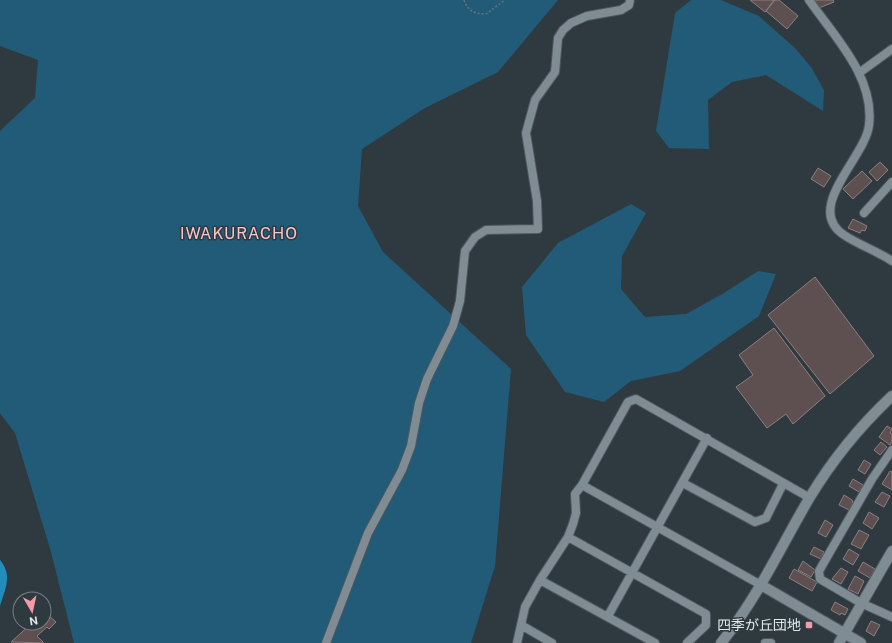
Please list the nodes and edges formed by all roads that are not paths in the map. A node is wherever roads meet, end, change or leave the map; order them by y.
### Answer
1 (630, 0) edge
2 (809, 0) edge
3 (892, 49) edge
4 (859, 73) junction
5 (892, 182) edge
6 (864, 213) dead end
7 (892, 261) edge
8 (892, 396) edge
9 (707, 438) junction
10 (892, 450) edge
11 (683, 483) junction
12 (783, 484) junction
13 (582, 485) junction
14 (810, 498) junction
15 (658, 527) junction
16 (568, 537) junction
17 (892, 551) edge
18 (632, 574) junction
19 (540, 580) junction
20 (761, 585) junction
21 (862, 603) junction
22 (608, 616) junction
23 (892, 617) edge
24 (520, 625) junction
25 (844, 634) junction
26 (326, 643) edge
27 (517, 643) edge
28 (552, 643) edge
29 (655, 643) edge
30 (688, 643) edge
31 (721, 643) edge
32 (765, 643) edge
33 (771, 643) edge
34 (839, 643) edge
35 (861, 643) edge

1 - 26 street
2 - 4 street
3 - 4 street
4 - 7 street
5 - 6 street
8 - 14 street
9 - 11 street
9 - 12 street
9 - 13 street
10 - 21 street
11 - 12 street
11 - 15 street
12 - 14 street
13 - 15 street
13 - 16 street
14 - 20 street
15 - 18 street
15 - 20 street
16 - 18 street
16 - 19 street
17 - 21 street
18 - 22 street
18 - 30 street
19 - 22 street
19 - 24 street
20 - 25 street
20 - 31 street
21 - 23 street
21 - 25 street
22 - 29 street
24 - 27 street
24 - 28 street
25 - 34 street
25 - 35 street
32 - 33 street

